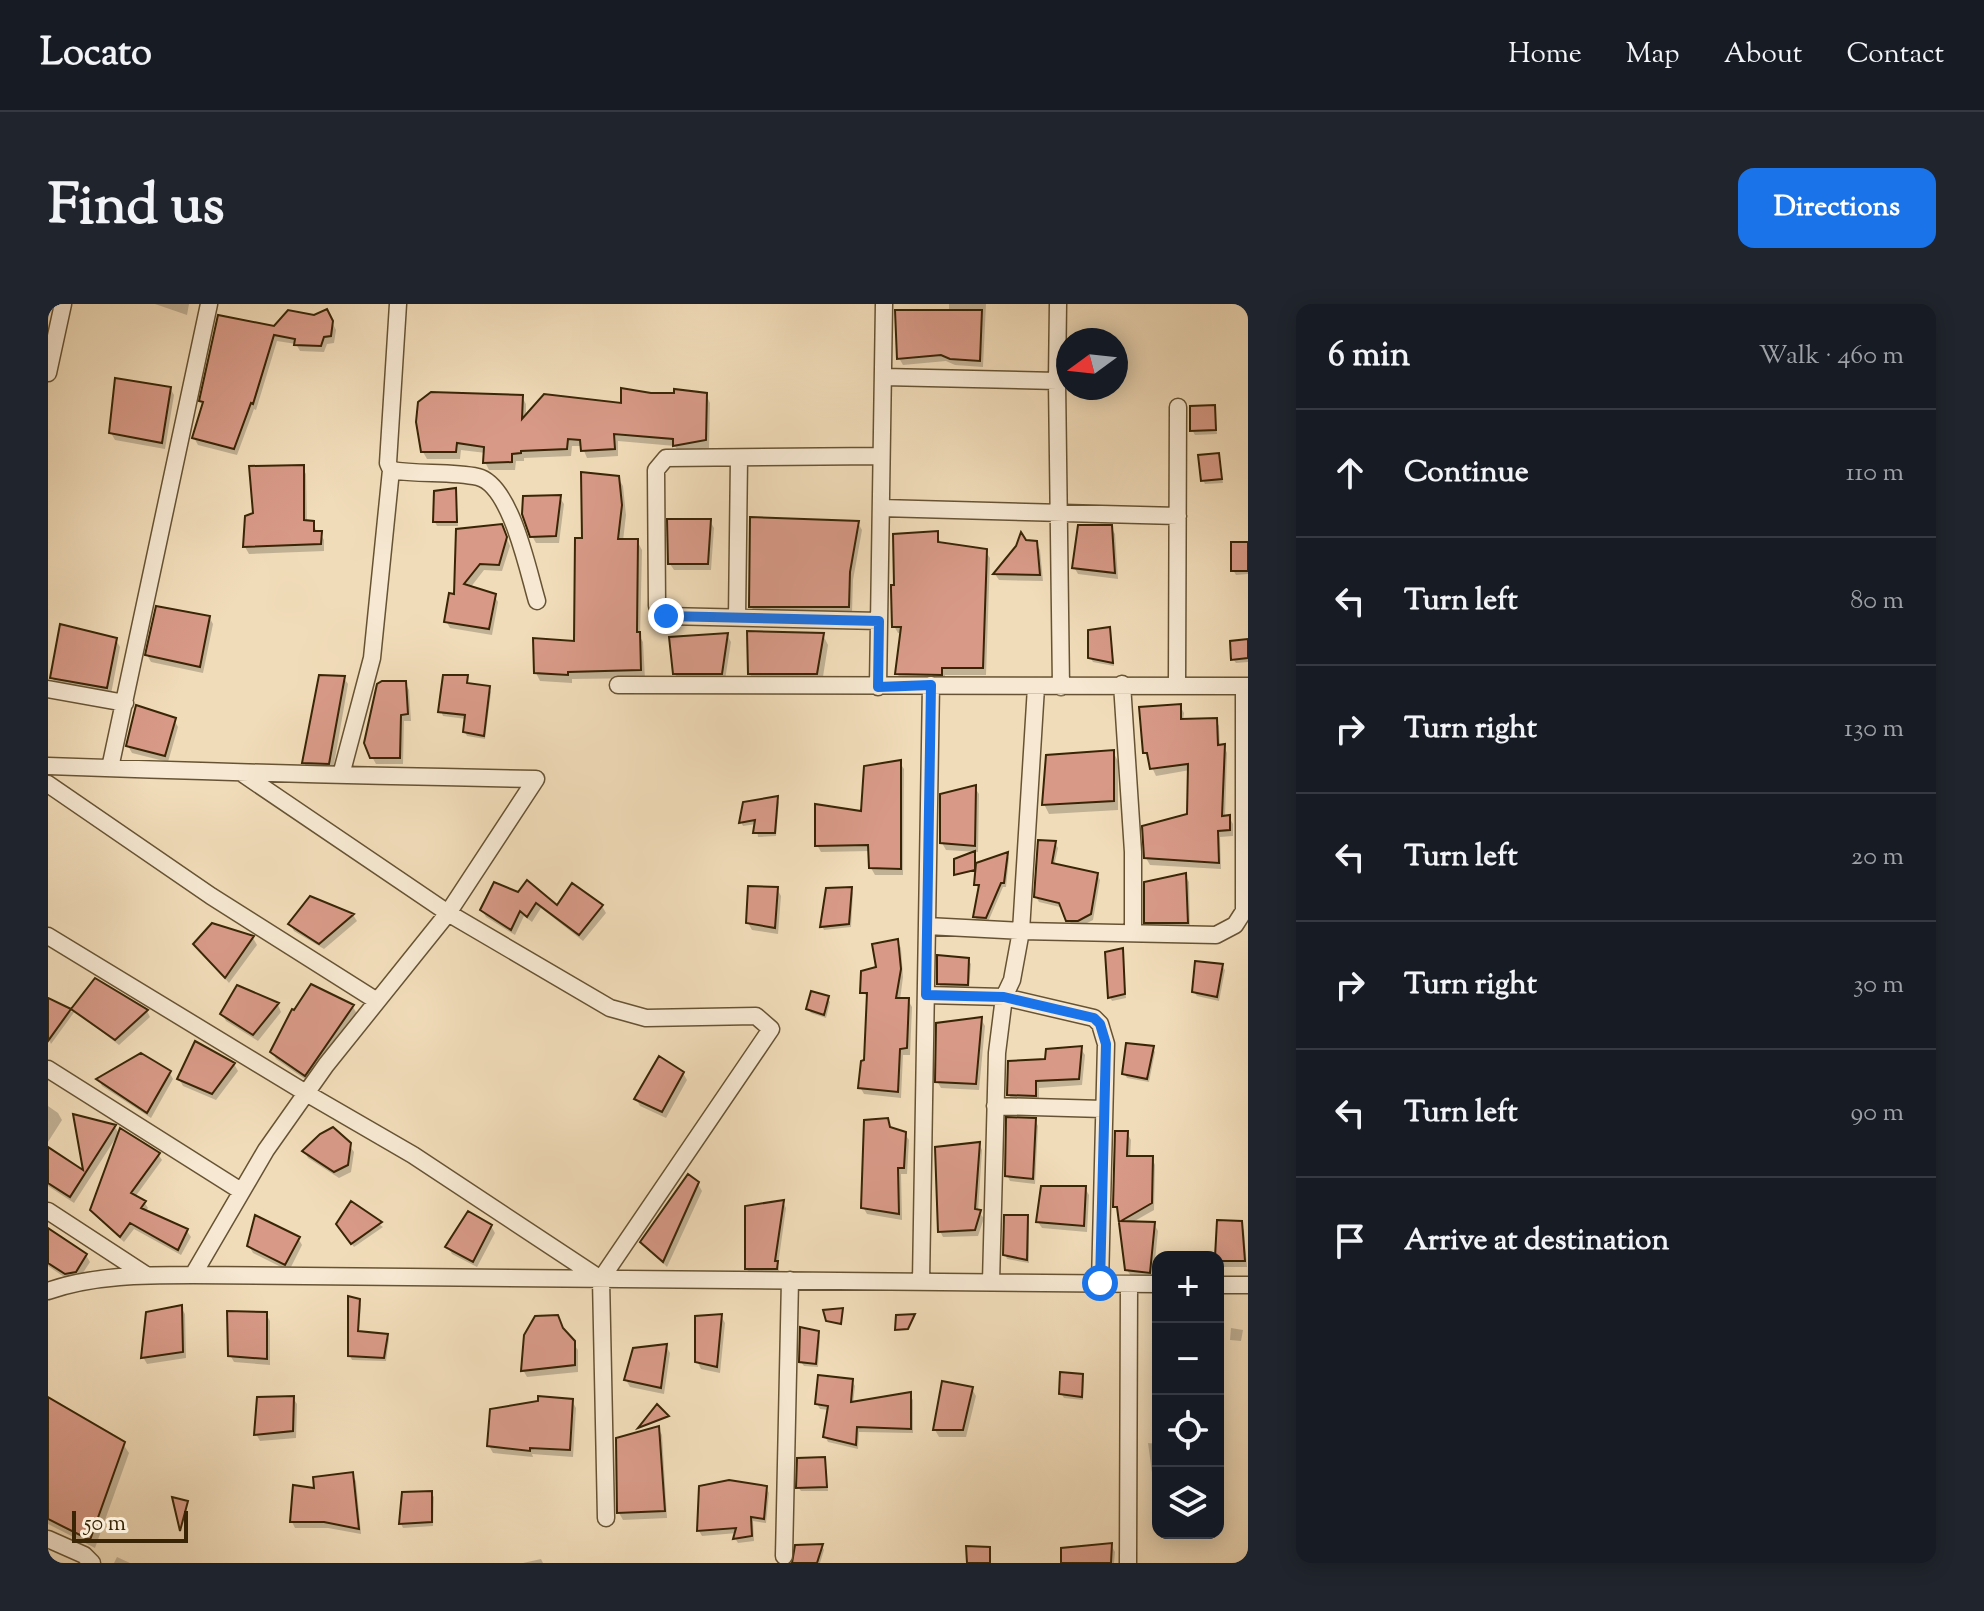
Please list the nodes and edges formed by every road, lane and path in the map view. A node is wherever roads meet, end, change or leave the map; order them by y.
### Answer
1 (63, 304) edge
2 (209, 304) edge
3 (398, 304) edge
4 (884, 304) edge
5 (1058, 304) edge
6 (1058, 328) edge
7 (48, 373) edge
8 (884, 377) junction
9 (1056, 381) edge
10 (1057, 400) edge
11 (1178, 407) dead end
12 (881, 456) junction
13 (739, 458) junction
14 (391, 470) junction
15 (881, 508) junction
16 (1060, 511) junction
17 (1178, 516) junction
18 (537, 601) dead end
19 (737, 618) junction
20 (879, 621) junction
21 (1122, 684) junction
22 (618, 685) dead end
23 (931, 685) junction
24 (1177, 685) junction
25 (1246, 686) edge
26 (878, 687) junction
27 (1036, 687) junction
28 (1061, 687) junction
29 (48, 689) edge
30 (125, 703) junction
31 (48, 766) edge
32 (110, 768) junction
33 (243, 774) junction
34 (341, 775) junction
35 (48, 784) edge
36 (448, 913) junction
37 (927, 926) junction
38 (1021, 931) junction
39 (1133, 933) junction
40 (48, 936) edge
41 (926, 995) junction
42 (1004, 997) junction
43 (377, 1001) junction
44 (48, 1069) edge
45 (306, 1093) junction
46 (995, 1106) junction
47 (1103, 1109) junction
48 (241, 1191) junction
49 (48, 1211) edge
50 (146, 1275) junction
51 (193, 1275) junction
52 (601, 1279) junction
53 (790, 1280) junction
54 (921, 1282) junction
55 (991, 1282) junction
56 (1100, 1283) junction
57 (1129, 1284) junction
58 (1152, 1284) edge
59 (1224, 1285) edge
60 (1248, 1285) edge
61 (48, 1291) edge
62 (606, 1518) dead end
63 (48, 1539) edge
64 (784, 1556) dead end
65 (92, 1563) edge
66 (1128, 1563) edge

1 - 7 street
2 - 30 street
3 - 14 street
4 - 8 street
5 - 6 street
8 - 9 street
8 - 12 street
10 - 16 street
11 - 17 street
12 - 13 street
12 - 15 street
13 - 19 street
13 - 19 street
14 - 18 street
14 - 34 street
15 - 16 street
15 - 20 street
16 - 17 street
16 - 28 street
17 - 24 street
19 - 20 street
20 - 26 street
21 - 24 street
21 - 28 street
21 - 39 street
22 - 26 street
23 - 26 street
23 - 27 street
23 - 37 street
24 - 25 street
25 - 39 street
27 - 28 street
27 - 38 street
29 - 30 street
30 - 32 street
31 - 32 street
32 - 33 street
33 - 34 street
33 - 36 street
34 - 36 street
35 - 43 street
36 - 43 street
36 - 52 street
37 - 38 street
37 - 41 street
38 - 39 street
38 - 42 street
40 - 45 street
41 - 42 street
41 - 54 street
42 - 46 street
42 - 47 street
43 - 45 street
44 - 48 street
45 - 48 street
45 - 52 street
46 - 47 street
46 - 55 street
47 - 56 street
48 - 51 street
49 - 50 street
50 - 51 street
50 - 61 street
51 - 52 street
52 - 53 street
52 - 62 street
53 - 54 street
53 - 64 street
54 - 55 street
55 - 56 street
56 - 57 street
57 - 58 street
57 - 66 street
59 - 60 street
63 - 65 street

